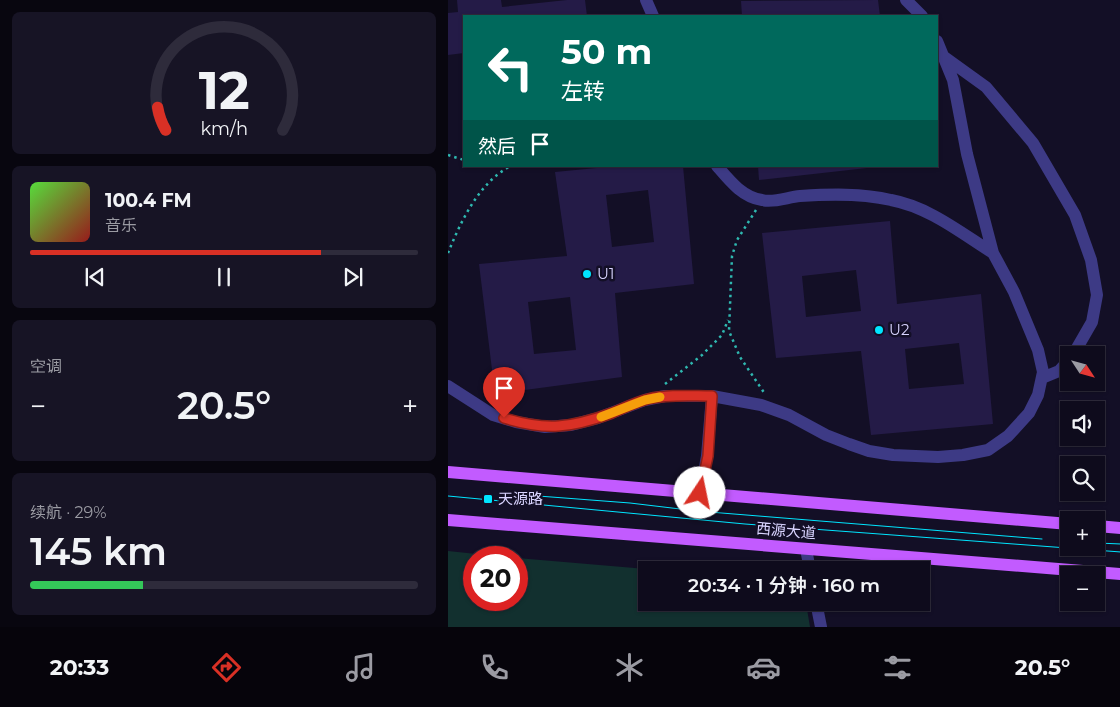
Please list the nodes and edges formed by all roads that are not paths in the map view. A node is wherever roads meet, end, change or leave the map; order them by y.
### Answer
1 (646, 0) edge
2 (906, 0) edge
3 (653, 15) edge
4 (921, 15) edge
5 (938, 44) edge
6 (943, 56) junction
7 (718, 167) edge
8 (992, 253) junction
9 (1078, 346) edge
10 (1060, 370) edge
11 (1042, 378) junction
12 (448, 386) edge
13 (712, 396) junction
14 (448, 472) edge
15 (700, 493) junction
16 (448, 520) edge
17 (1060, 523) edge
18 (1105, 527) edge
19 (1120, 528) edge
20 (806, 549) junction
21 (808, 561) edge
22 (1120, 574) edge
23 (818, 611) edge
24 (821, 627) edge

1 - 3 lane
2 - 4 lane
5 - 6 lane
6 - 8 lane
6 - 9 lane
7 - 8 lane
8 - 11 lane
10 - 11 lane
11 - 13 lane
12 - 13 lane
13 - 15 lane
14 - 15 main road, 西源大道
15 - 17 main road, 西源大道
16 - 20 main road, 西源大道
18 - 19 main road
20 - 21 lane
20 - 22 main road, 西源大道
23 - 24 lane

